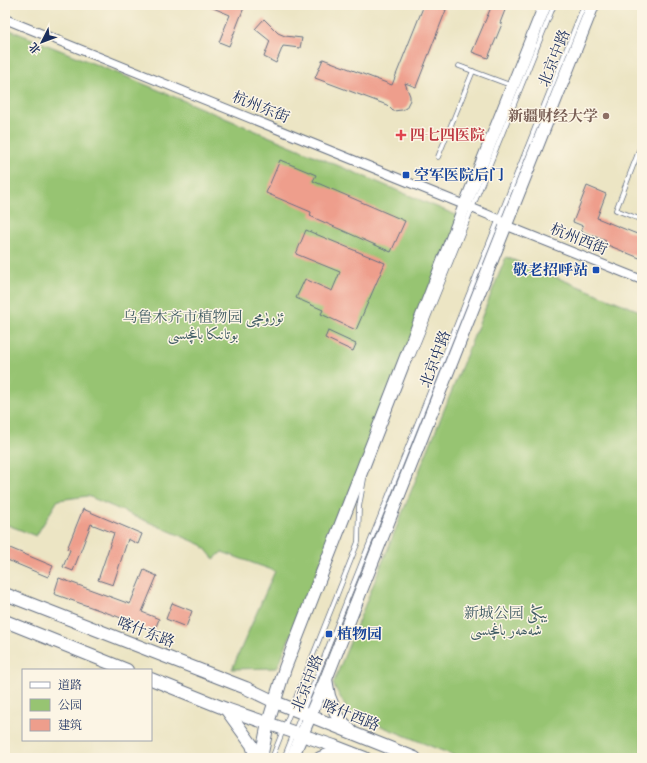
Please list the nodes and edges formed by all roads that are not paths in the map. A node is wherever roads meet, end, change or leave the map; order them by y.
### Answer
1 (545, 5) edge
2 (554, 5) edge
3 (584, 5) edge
4 (593, 5) edge
5 (5, 19) edge
6 (459, 66) dead end
7 (473, 71) junction
8 (512, 86) junction
9 (642, 143) edge
10 (438, 157) dead end
11 (468, 206) junction
12 (642, 220) edge
13 (502, 222) junction
14 (642, 280) edge
15 (410, 363) dead end
16 (383, 430) dead end
17 (5, 594) edge
18 (5, 621) edge
19 (125, 669) edge
20 (152, 679) edge
21 (326, 679) junction
22 (273, 706) junction
23 (226, 709) junction
24 (268, 723) junction
25 (298, 723) junction
26 (355, 734) junction
27 (351, 752) junction
28 (256, 758) edge
29 (261, 758) edge
30 (272, 758) edge
31 (284, 758) edge
32 (292, 758) edge
33 (320, 758) edge
34 (365, 758) edge
35 (415, 758) edge

1 - 8 main road, 北京中路
2 - 11 lane
3 - 13 lane
4 - 13 main road, 北京中路
5 - 11 street, 杭州东街
6 - 7 lane
7 - 8 lane
7 - 10 lane
8 - 11 main road, 北京中路
9 - 12 lane
11 - 13 street, 杭州东街
11 - 15 lane
11 - 22 main road, 北京中路
13 - 14 street, 杭州西街
13 - 21 main road, 北京中路
13 - 25 lane
16 - 25 lane
17 - 22 main road, 喀什东路
18 - 19 main road
20 - 23 main road
21 - 25 main road, 北京中路
21 - 26 main road
22 - 24 main road, 北京中路
22 - 25 main road, 喀什西路
23 - 24 main road
23 - 28 main road
24 - 25 main road, 喀什西路
24 - 29 main road, 北京中路
25 - 26 main road, 喀什西路
25 - 27 main road, 喀什西路
25 - 30 lane
25 - 31 lane
25 - 32 main road, 北京中路
26 - 35 main road, 喀什西路
27 - 33 main road
27 - 34 main road, 喀什西路

